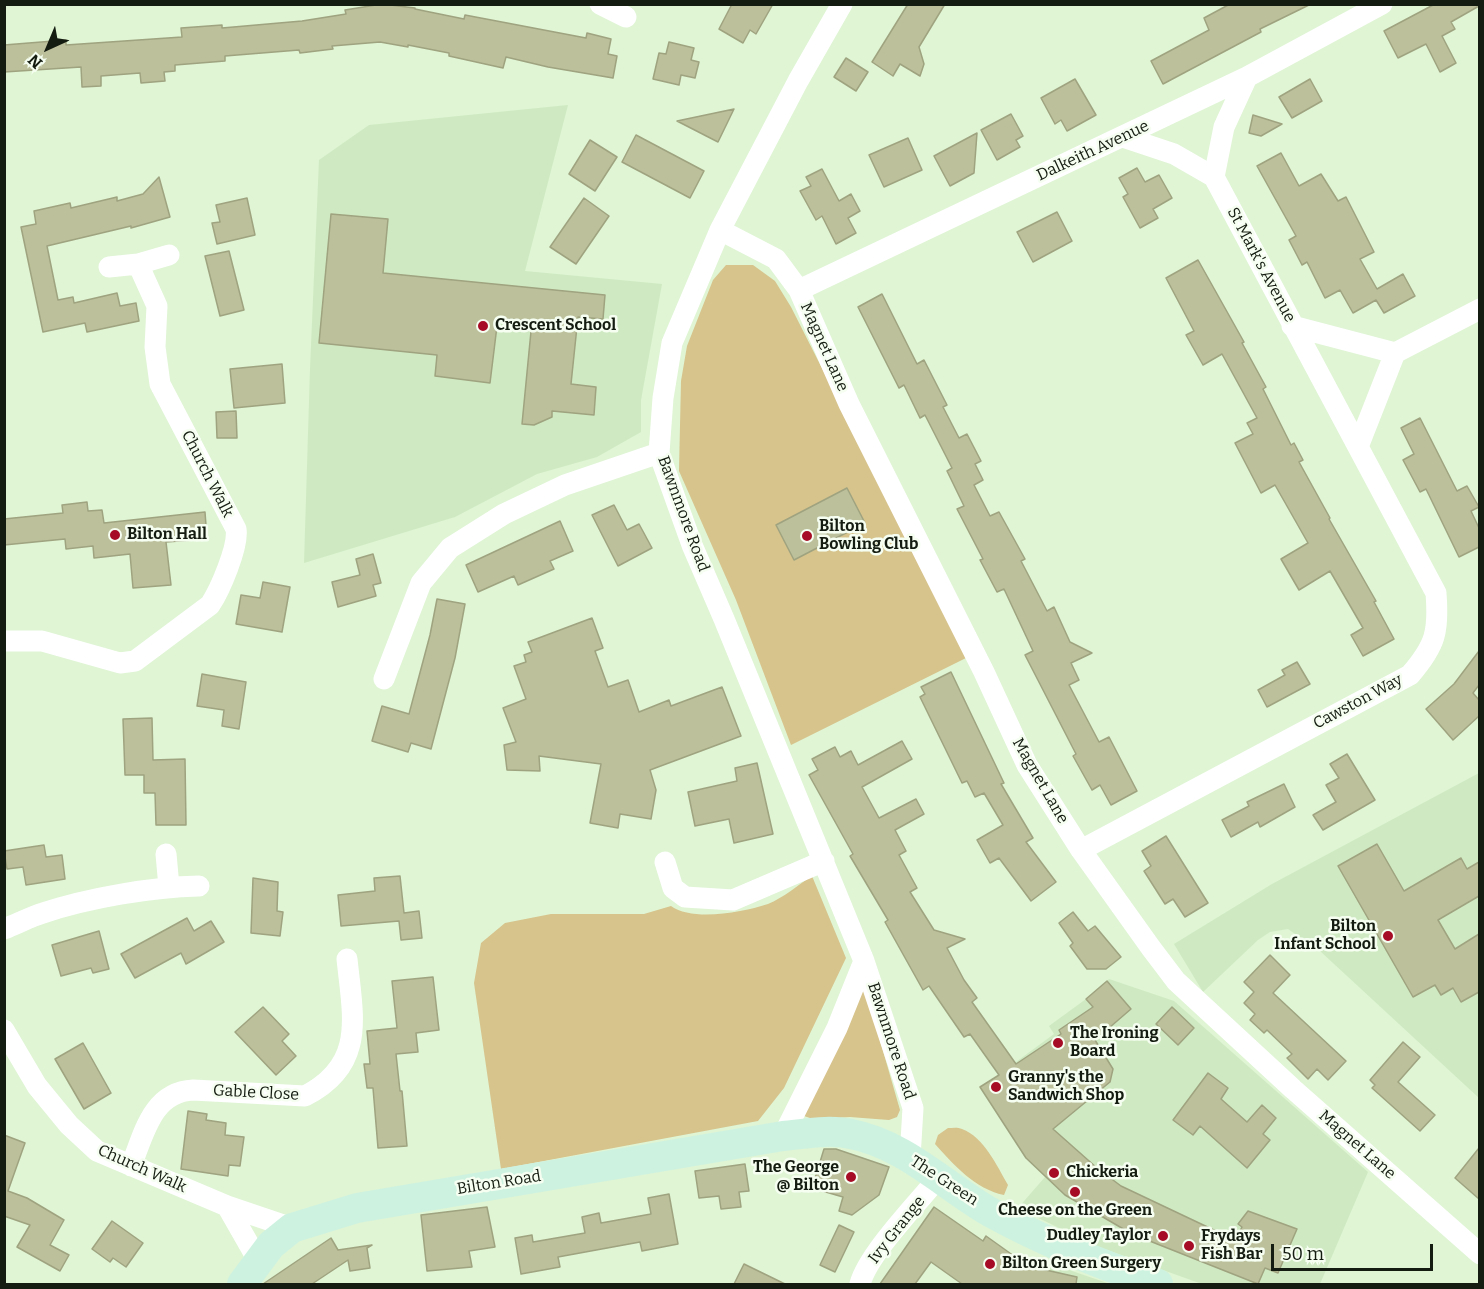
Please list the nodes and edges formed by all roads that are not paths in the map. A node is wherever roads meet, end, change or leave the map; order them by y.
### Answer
1 (600, 4) edge
2 (842, 4) edge
3 (1382, 4) edge
4 (626, 17) dead end
5 (1247, 77) junction
6 (1123, 137) junction
7 (1214, 177) junction
8 (720, 230) junction
9 (169, 255) dead end
10 (138, 264) junction
11 (109, 267) dead end
12 (799, 290) junction
13 (1479, 309) edge
14 (1293, 326) junction
15 (1395, 353) junction
16 (1358, 447) junction
17 (659, 453) junction
18 (4, 641) edge
19 (384, 679) dead end
20 (1081, 850) junction
21 (166, 854) dead end
22 (824, 861) junction
23 (665, 862) dead end
24 (199, 886) dead end
25 (169, 887) junction
26 (4, 929) edge
27 (347, 959) dead end
28 (864, 961) junction
29 (4, 1030) edge
30 (783, 1136) junction
31 (910, 1158) junction
32 (130, 1166) junction
33 (938, 1178) junction
34 (227, 1206) junction
35 (292, 1228) junction
36 (1476, 1242) edge
37 (251, 1273) edge
38 (860, 1284) edge
39 (1158, 1284) edge

1 - 4 street
2 - 8 street, Bawnmore Road
3 - 5 street, Dalkeith Avenue
5 - 6 street, Dalkeith Avenue
5 - 7 street
6 - 7 street
6 - 12 street, Dalkeith Avenue
7 - 14 street, St Mark's Avenue
8 - 12 street, Magnet Lane
8 - 17 street, Bawnmore Road
9 - 10 street
10 - 11 street
10 - 18 street, Church Walk
12 - 20 street, Magnet Lane
13 - 15 street
14 - 15 street
14 - 16 street, St Mark's Avenue
15 - 16 street
16 - 20 street, Cawston Way
17 - 19 street
17 - 22 street, Bawnmore Road
20 - 36 street, Magnet Lane
21 - 25 street
22 - 23 street
22 - 28 street, Bawnmore Road
24 - 25 street
25 - 26 street
27 - 32 street, Gable Close
28 - 30 street, Bawnmore Road
28 - 31 street, Bawnmore Road
29 - 32 street, Church Walk
30 - 31 main road, The Green
30 - 35 main road, Bilton Road
31 - 33 main road, The Green
32 - 34 street, Church Walk
33 - 38 street, Ivy Grange
33 - 39 main road, The Green
34 - 35 street, Church Walk
34 - 37 street
35 - 37 main road, Bilton Road

